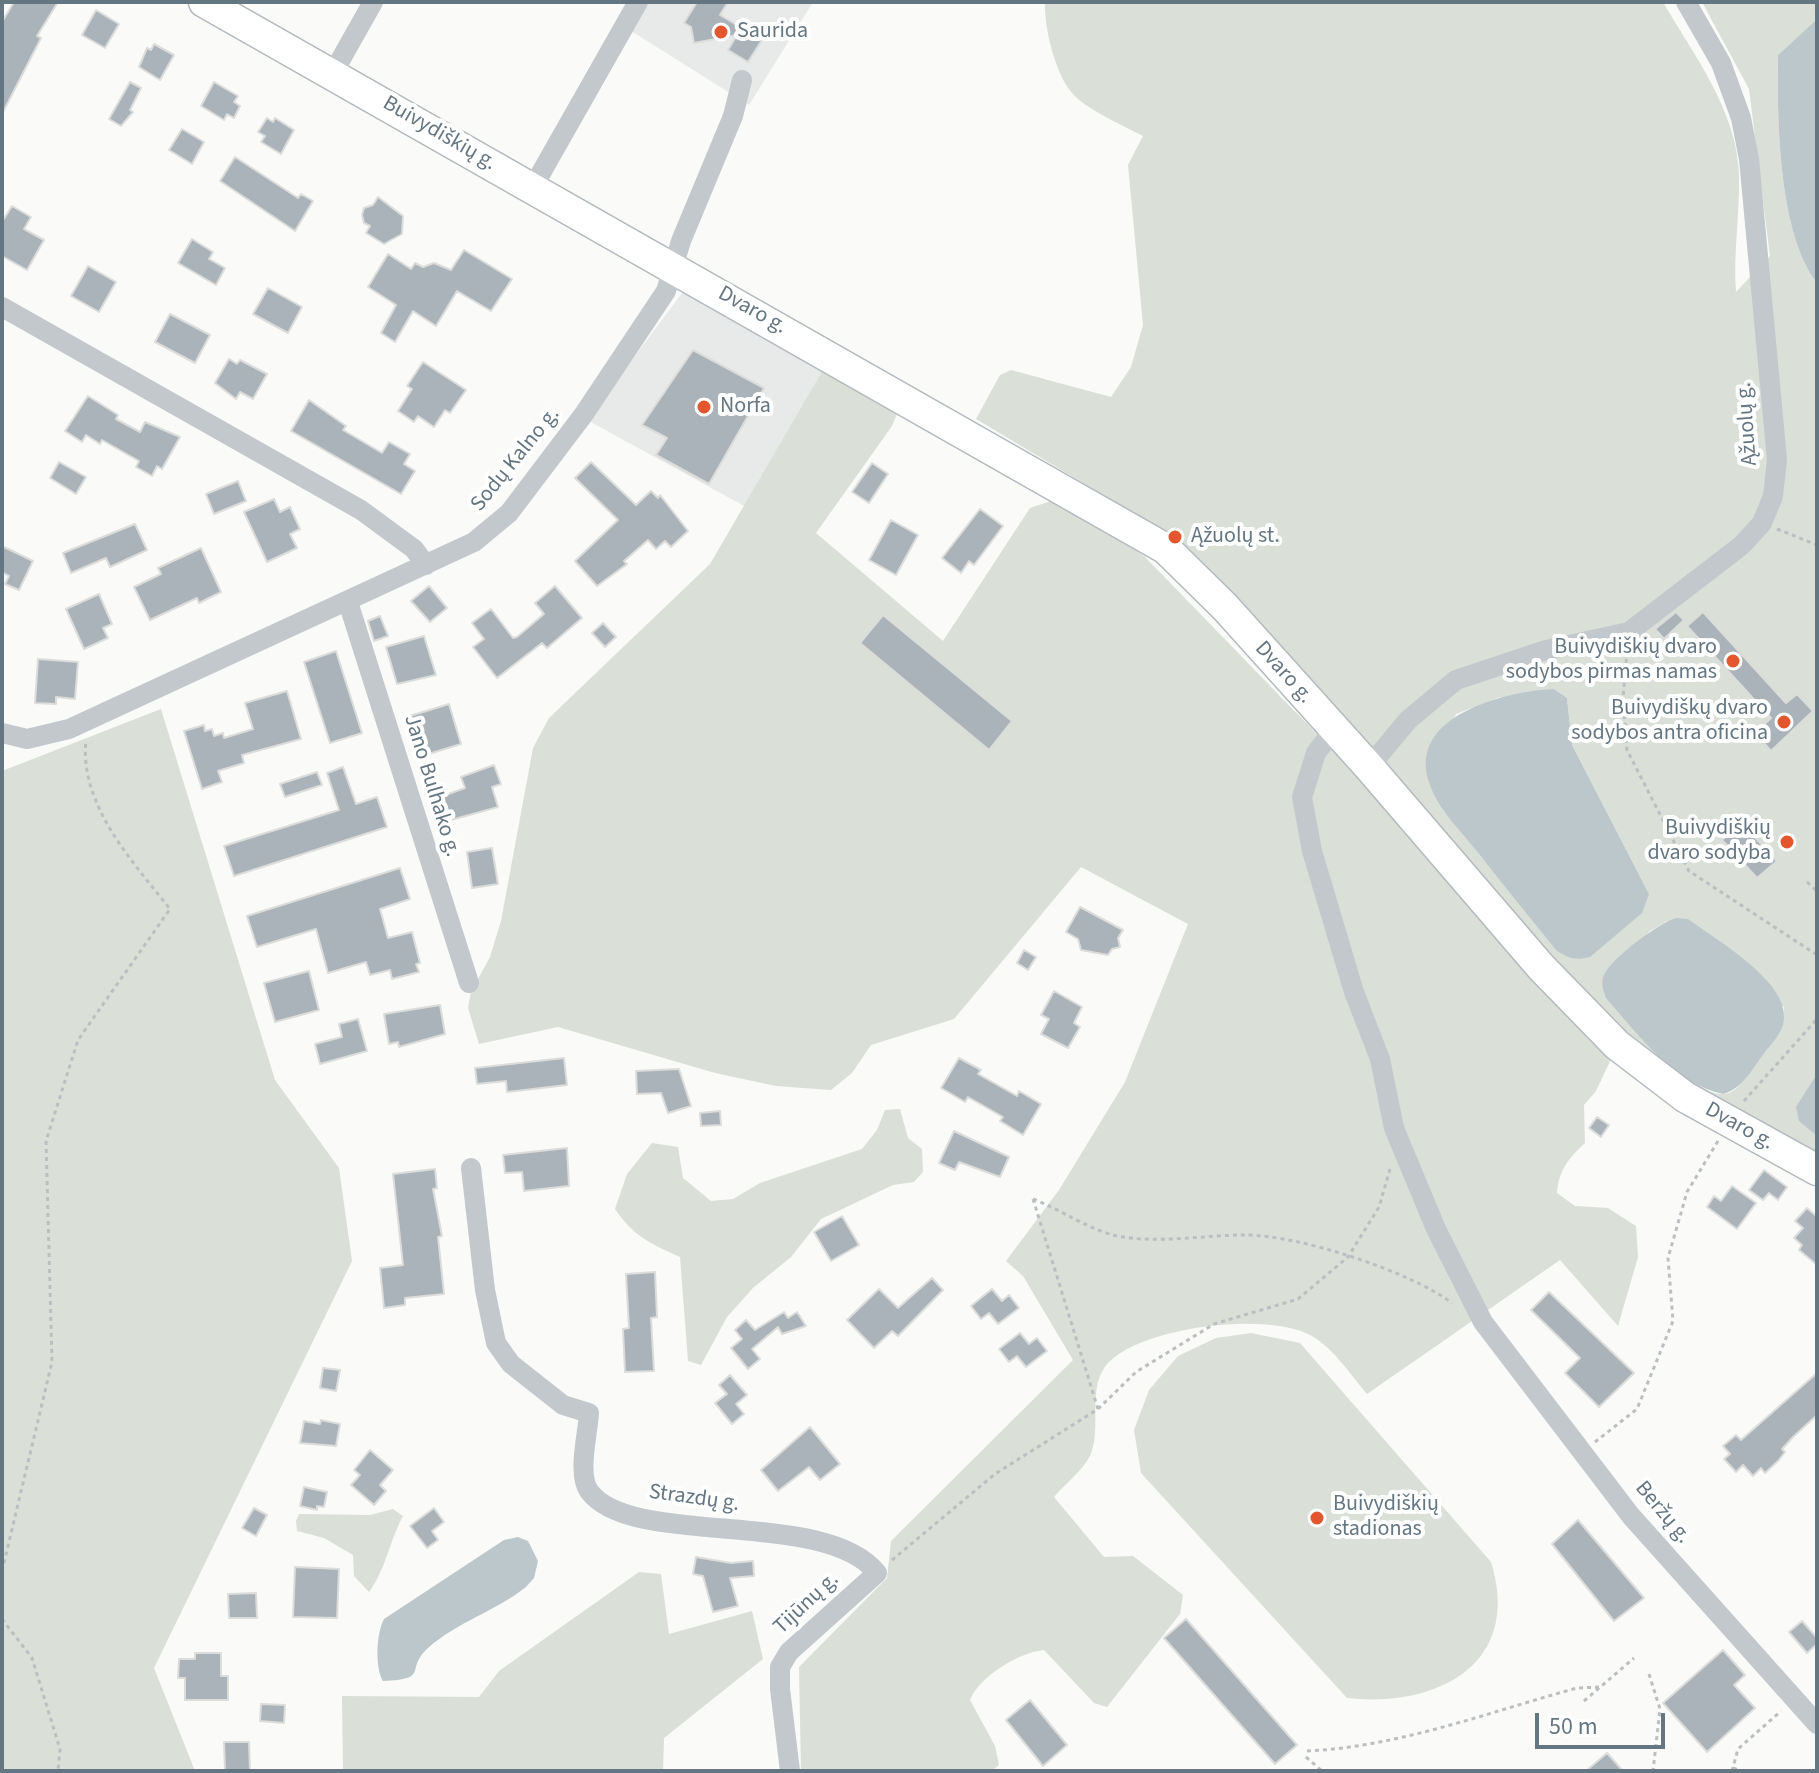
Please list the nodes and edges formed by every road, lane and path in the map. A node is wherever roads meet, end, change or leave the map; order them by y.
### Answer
1 (204, 2) edge
2 (373, 2) edge
3 (638, 2) edge
4 (1686, 2) edge
5 (333, 73) junction
6 (742, 80) dead end
7 (533, 187) junction
8 (674, 267) junction
9 (2, 307) edge
10 (1762, 523) junction
11 (1817, 545) edge
12 (426, 565) junction
13 (348, 602) junction
14 (1629, 632) junction
15 (88, 721) junction
16 (1334, 729) junction
17 (2, 733) edge
18 (1369, 767) junction
19 (1807, 882) dead end
20 (1817, 891) edge
21 (1817, 955) edge
22 (469, 983) dead end
23 (1817, 1019) edge
24 (1729, 1122) junction
25 (1390, 1164) dead end
26 (471, 1168) dead end
27 (1817, 1170) edge
28 (1348, 1257) junction
29 (1452, 1304) dead end
30 (1098, 1409) junction
31 (1582, 1452) junction
32 (2, 1571) edge
33 (877, 1573) junction
34 (2, 1619) edge
35 (1634, 1658) dead end
36 (1649, 1674) dead end
37 (1600, 1687) junction
38 (1795, 1699) junction
39 (1584, 1701) dead end
40 (1817, 1724) edge
41 (1307, 1751) dead end
42 (1306, 1757) dead end
43 (1733, 1770) edge
44 (58, 1771) edge
45 (790, 1771) edge
46 (1322, 1771) edge
47 (1653, 1771) edge
48 (1741, 1771) edge

1 - 5 main road, Buivydiškių g.
2 - 5 street
3 - 7 street
4 - 10 street, Ąžuolų g.
5 - 7 main road, Buivydiškių g.
6 - 8 street, Sodų Kalno g.
7 - 8 main road, Buivydiškių g.
8 - 12 street, Sodų Kalno g.
8 - 16 main road, Dvaro g.
9 - 12 street
10 - 11 path
10 - 14 street, Ąžuolų g.
12 - 13 street, Sodų Kalno g.
13 - 15 street, Sodų Kalno g.
13 - 22 street, Jano Bulhako g.
14 - 18 street, Ąžuolų g.
14 - 21 path
15 - 17 street, Sodų Kalno g.
15 - 32 path
16 - 18 main road, Dvaro g.
16 - 31 street, Beržų g.
18 - 24 main road, Dvaro g.
19 - 20 path
23 - 24 path
24 - 27 main road, Dvaro g.
24 - 31 path
25 - 28 path
26 - 33 street, Strazdų g.
28 - 29 path
28 - 30 path
28 - 30 path
30 - 33 path
31 - 38 street, Beržų g.
33 - 45 street, Tijūnų g.
34 - 44 path
35 - 37 path
36 - 47 path
37 - 39 path
37 - 41 path
38 - 40 street, Beržų g.
38 - 43 path
42 - 46 path
43 - 48 path

